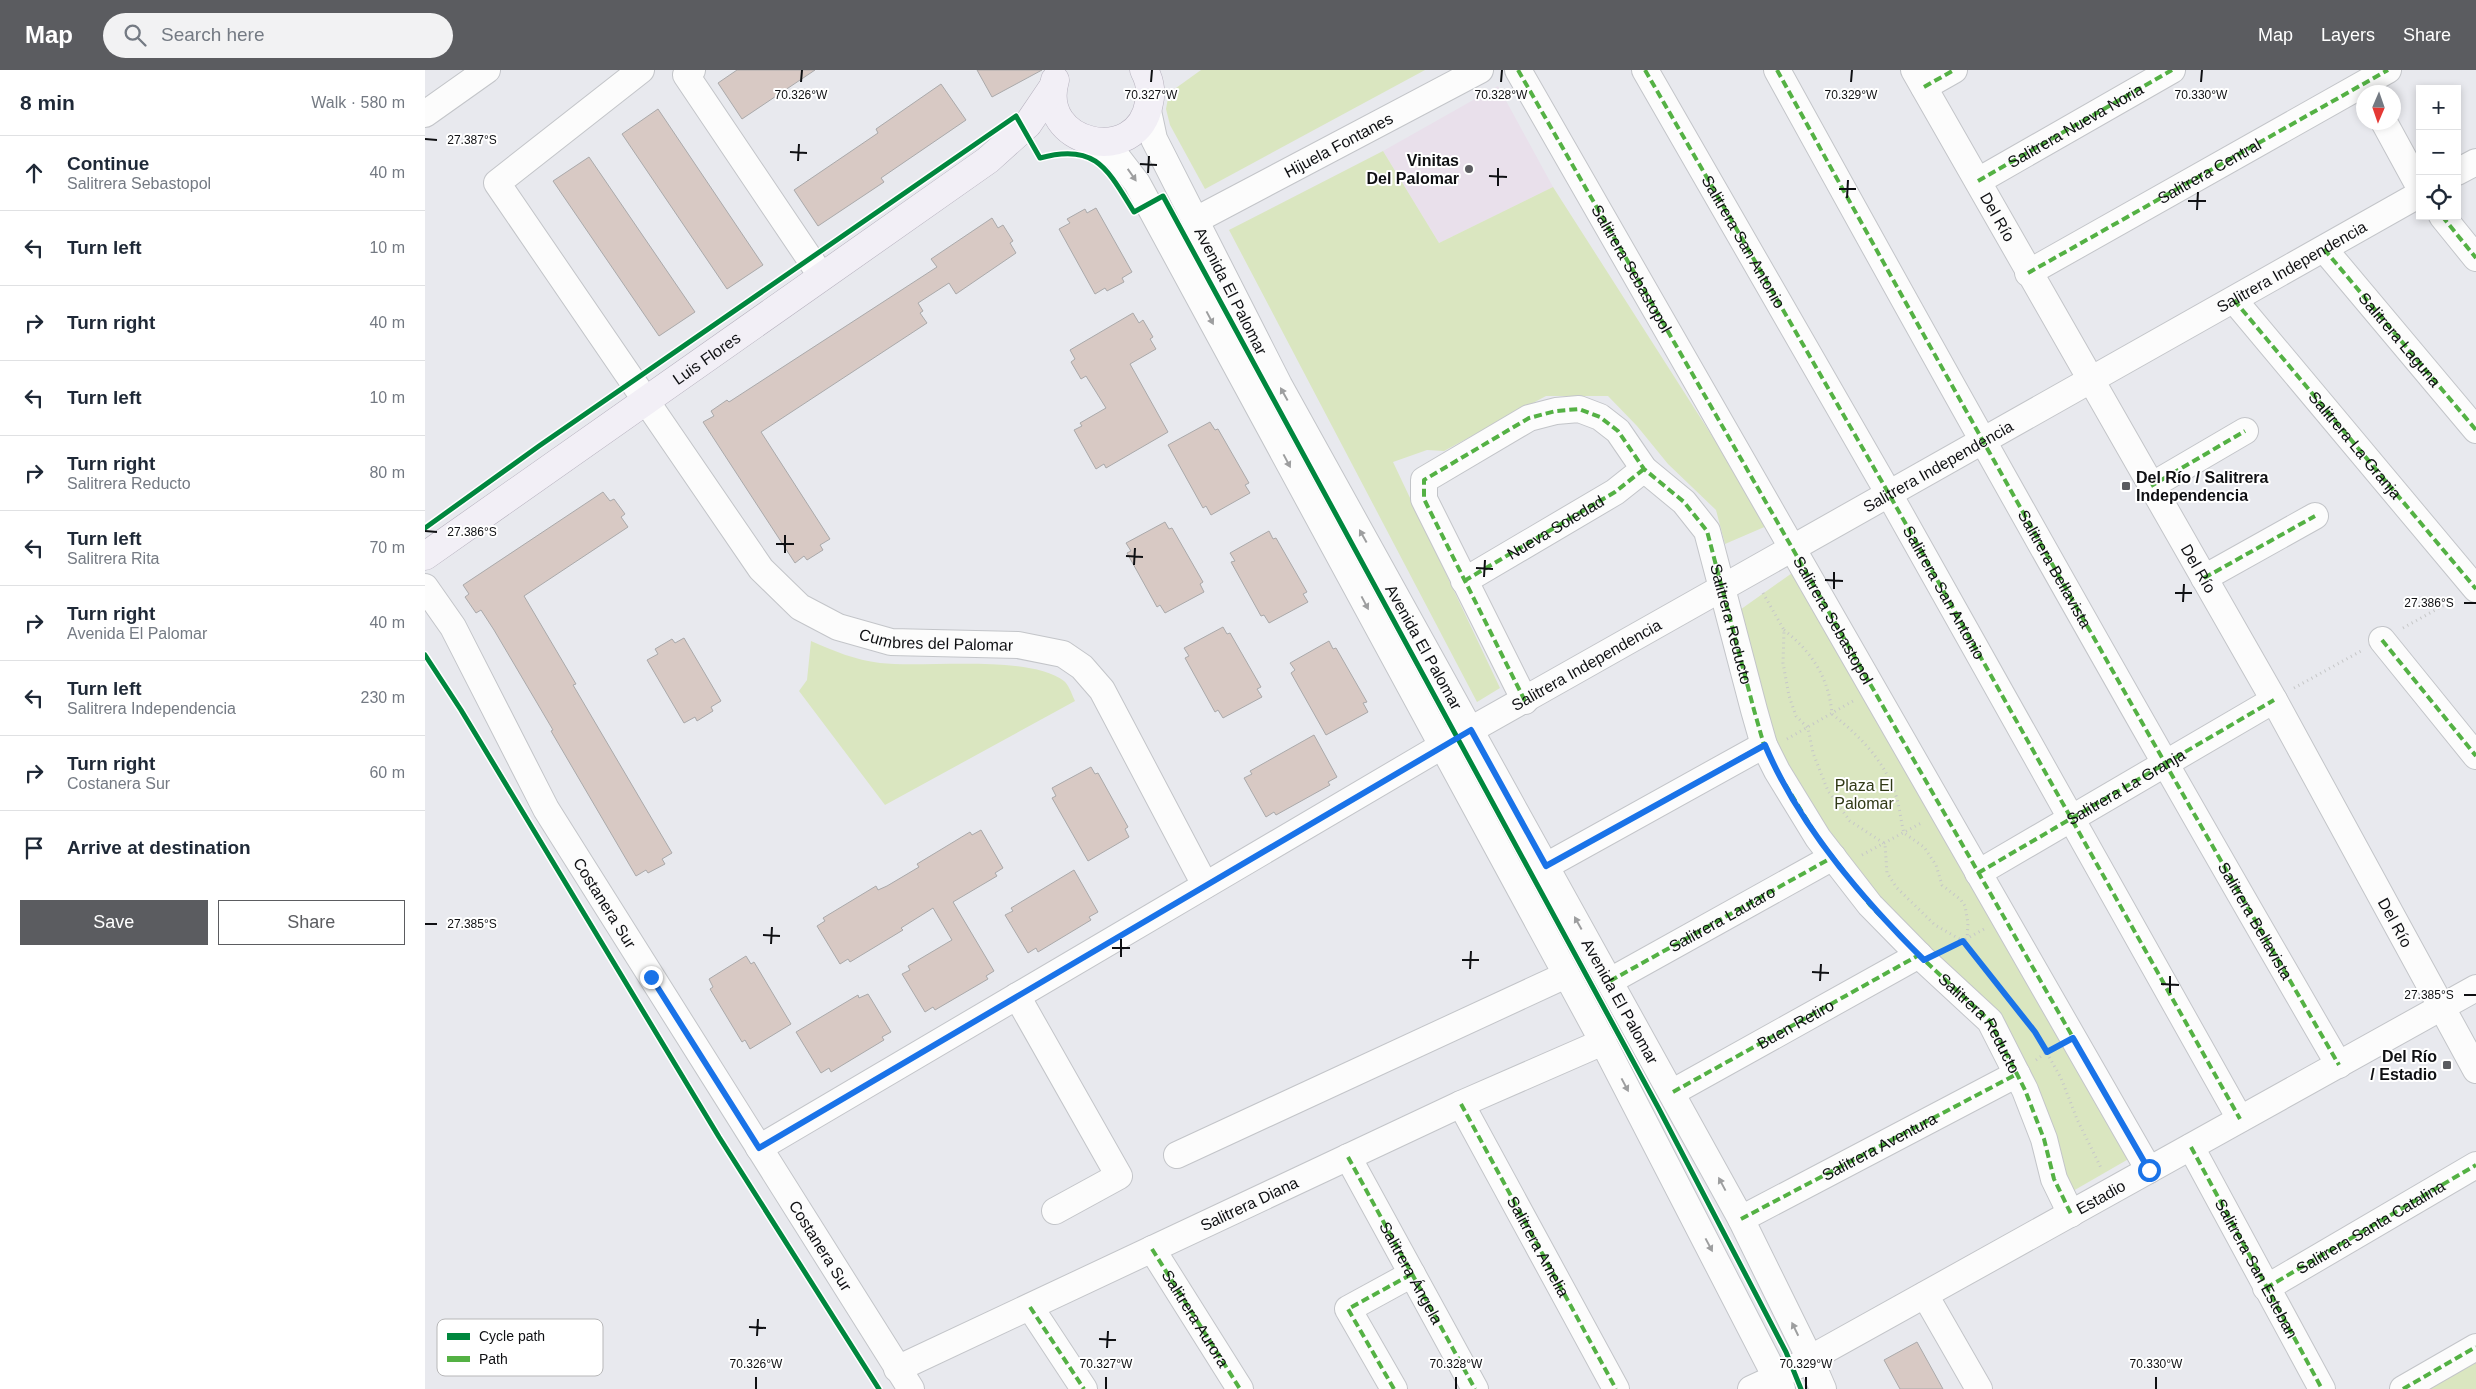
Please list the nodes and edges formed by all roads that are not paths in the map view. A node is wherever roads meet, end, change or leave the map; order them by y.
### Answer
1 (487, 70) edge
2 (641, 70) edge
3 (692, 70) edge
4 (1164, 70) edge
5 (1480, 70) edge
6 (1518, 70) edge
7 (1645, 70) edge
8 (1777, 70) edge
9 (1954, 70) edge
10 (2172, 70) edge
11 (2388, 70) edge
12 (1056, 75) edge
13 (1919, 79) edge
14 (2361, 82) edge
15 (1148, 92) edge
16 (425, 114) edge
17 (2388, 130) edge
18 (1085, 138) junction
19 (988, 160) junction
20 (2476, 162) edge
21 (2461, 170) edge
22 (1979, 181) junction
23 (2416, 181) edge
24 (2416, 196) edge
25 (1197, 220) junction
26 (2445, 220) edge
27 (2324, 249) junction
28 (2476, 258) edge
29 (2029, 273) junction
30 (822, 277) junction
31 (2234, 300) junction
32 (2091, 381) junction
33 (645, 400) junction
34 (2476, 430) edge
35 (2245, 431) dead end
36 (1982, 442) junction
37 (1644, 469) junction
38 (2151, 486) junction
39 (1889, 494) junction
40 (2315, 516) dead end
41 (1793, 549) junction
42 (425, 556) edge
43 (2204, 578) junction
44 (1464, 581) junction
45 (425, 587) edge
46 (1722, 587) junction
47 (2476, 589) edge
48 (2382, 640) dead end
49 (2274, 700) junction
50 (1525, 701) junction
51 (1471, 730) junction
52 (1442, 746) junction
53 (1765, 747) junction
54 (2476, 756) edge
55 (2164, 764) junction
56 (2071, 819) junction
57 (1837, 862) junction
58 (1546, 866) junction
59 (1979, 873) junction
60 (1205, 885) junction
61 (1922, 958) junction
62 (1566, 975) junction
63 (1610, 981) junction
64 (2476, 988) edge
65 (1017, 996) junction
66 (2442, 1007) junction
67 (1603, 1042) junction
68 (2339, 1064) junction
69 (2476, 1070) edge
70 (2017, 1074) junction
71 (1673, 1092) junction
72 (1461, 1104) junction
73 (2241, 1119) junction
74 (2191, 1147) junction
75 (759, 1148) junction
76 (1177, 1155) dead end
77 (1348, 1157) junction
78 (2476, 1165) edge
79 (2149, 1170) junction
80 (1055, 1211) dead end
81 (2071, 1214) junction
82 (1741, 1218) junction
83 (1152, 1249) junction
84 (1412, 1274) junction
85 (2266, 1288) junction
86 (1925, 1295) junction
87 (1030, 1307) junction
88 (2476, 1347) edge
89 (1810, 1359) junction
90 (904, 1379) edge
91 (1780, 1383) edge
92 (1084, 1389) edge
93 (1240, 1389) edge
94 (1394, 1389) edge
95 (1475, 1389) edge
96 (1616, 1389) edge
97 (1751, 1389) edge
98 (1823, 1389) edge
99 (1979, 1389) edge
100 (2322, 1389) edge
101 (2403, 1389) edge

1 - 16 street
2 - 33 street, Cumbres del Palomar
3 - 30 street
4 - 15 main road
5 - 25 street, Hijuela Fontanes
6 - 41 street, Salitrera Sebastopol
7 - 39 street, Salitrera San Antonio
8 - 36 street, Salitrera Bellavista
9 - 13 street
10 - 22 street, Salitrera Nueva Noria
11 - 14 street, Salitrera Central
12 - 18 main road
12 - 19 main road, Luis Flores
13 - 22 street, Del Río
14 - 29 street, Salitrera Central
15 - 18 main road, Luis Flores
15 - 25 street, Avenida El Palomar
17 - 23 street
18 - 19 main road, Luis Flores
18 -> 52 street, Avenida El Palomar
19 - 30 main road, Luis Flores
20 - 21 street
22 - 29 street, Del Río
24 - 27 street, Salitrera Independencia
51 -> 25 street, Avenida El Palomar
26 - 28 street
27 - 31 street, Salitrera Independencia
27 - 34 street, Salitrera Laguna
29 - 32 street, Del Río
30 - 33 main road, Luis Flores
31 - 32 street, Salitrera Independencia
31 - 47 street, Salitrera La Granja
32 - 36 street, Salitrera Independencia
32 - 38 street, Del Río
33 - 42 main road, Luis Flores
33 - 60 street, Cumbres del Palomar
35 - 38 street
36 - 39 street, Salitrera Independencia
36 - 55 street, Salitrera Bellavista
37 - 44 street, Nueva Soledad
37 - 44 street, Salitrera Reducto
37 - 46 street, Salitrera Reducto
38 - 43 street, Del Río
39 - 41 street, Salitrera Independencia
39 - 56 street, Salitrera San Antonio
40 - 43 street
41 - 46 street, Salitrera Independencia
41 - 59 street, Salitrera Sebastopol
43 - 49 street, Del Río
44 - 50 street, Salitrera Reducto
45 - 75 street, Costanera Sur
46 - 50 street, Salitrera Independencia
46 - 53 street, Salitrera Reducto
48 - 54 street
49 - 55 street, Salitrera La Granja
49 - 66 street, Del Río
50 - 51 street, Salitrera Independencia
51 - 52 street, Salitrera Independencia
51 - 58 street, Avenida El Palomar
52 - 60 street, Salitrera Independencia
52 - 62 street, Avenida El Palomar
53 - 57 street, Salitrera Reducto
53 - 58 street
55 - 56 street, Salitrera La Granja
55 - 68 street, Salitrera Bellavista
56 - 59 street, Salitrera La Granja
56 - 73 street, Salitrera San Antonio
57 - 61 street, Salitrera Reducto
57 - 63 street, Salitrera Lautaro
63 -> 58 street, Avenida El Palomar
59 - 79 street, Salitrera Sebastopol
60 - 65 street, Salitrera Independencia
61 - 70 street, Salitrera Reducto
61 - 71 street, Buen Retiro
62 - 67 street, Avenida El Palomar
62 - 76 street
63 - 71 street, Avenida El Palomar
64 - 66 street, Estadio
65 - 75 street, Salitrera Independencia
65 - 80 street
66 - 68 street, Estadio
66 - 69 street, Del Río
67 - 72 street, Salitrera Diana
67 -> 91 street, Avenida El Palomar
68 - 73 street, Estadio
70 - 81 street, Salitrera Reducto
70 - 82 street, Salitrera Aventura
82 -> 71 street, Avenida El Palomar
72 - 77 street, Salitrera Diana
72 - 96 street, Salitrera Amelia
73 - 74 street, Estadio
74 - 79 street, Estadio
74 - 85 street, Salitrera San Esteban
75 - 90 street, Costanera Sur
77 - 83 street, Salitrera Diana
77 - 84 street, Salitrera Ángela
78 - 85 street, Salitrera Santa Catalina
79 - 81 street, Estadio
81 - 86 street, Estadio
89 -> 82 street, Avenida El Palomar
83 - 87 street, Salitrera Diana
83 - 93 street, Salitrera Aurora
84 - 94 street
84 - 95 street, Salitrera Ángela
85 - 100 street, Salitrera San Esteban
86 - 89 street, Estadio
86 - 99 street
87 - 90 street, Salitrera Diana
87 - 92 street
88 - 101 street
89 - 91 street, Estadio
89 - 98 street, Avenida El Palomar
91 - 97 street, Estadio

